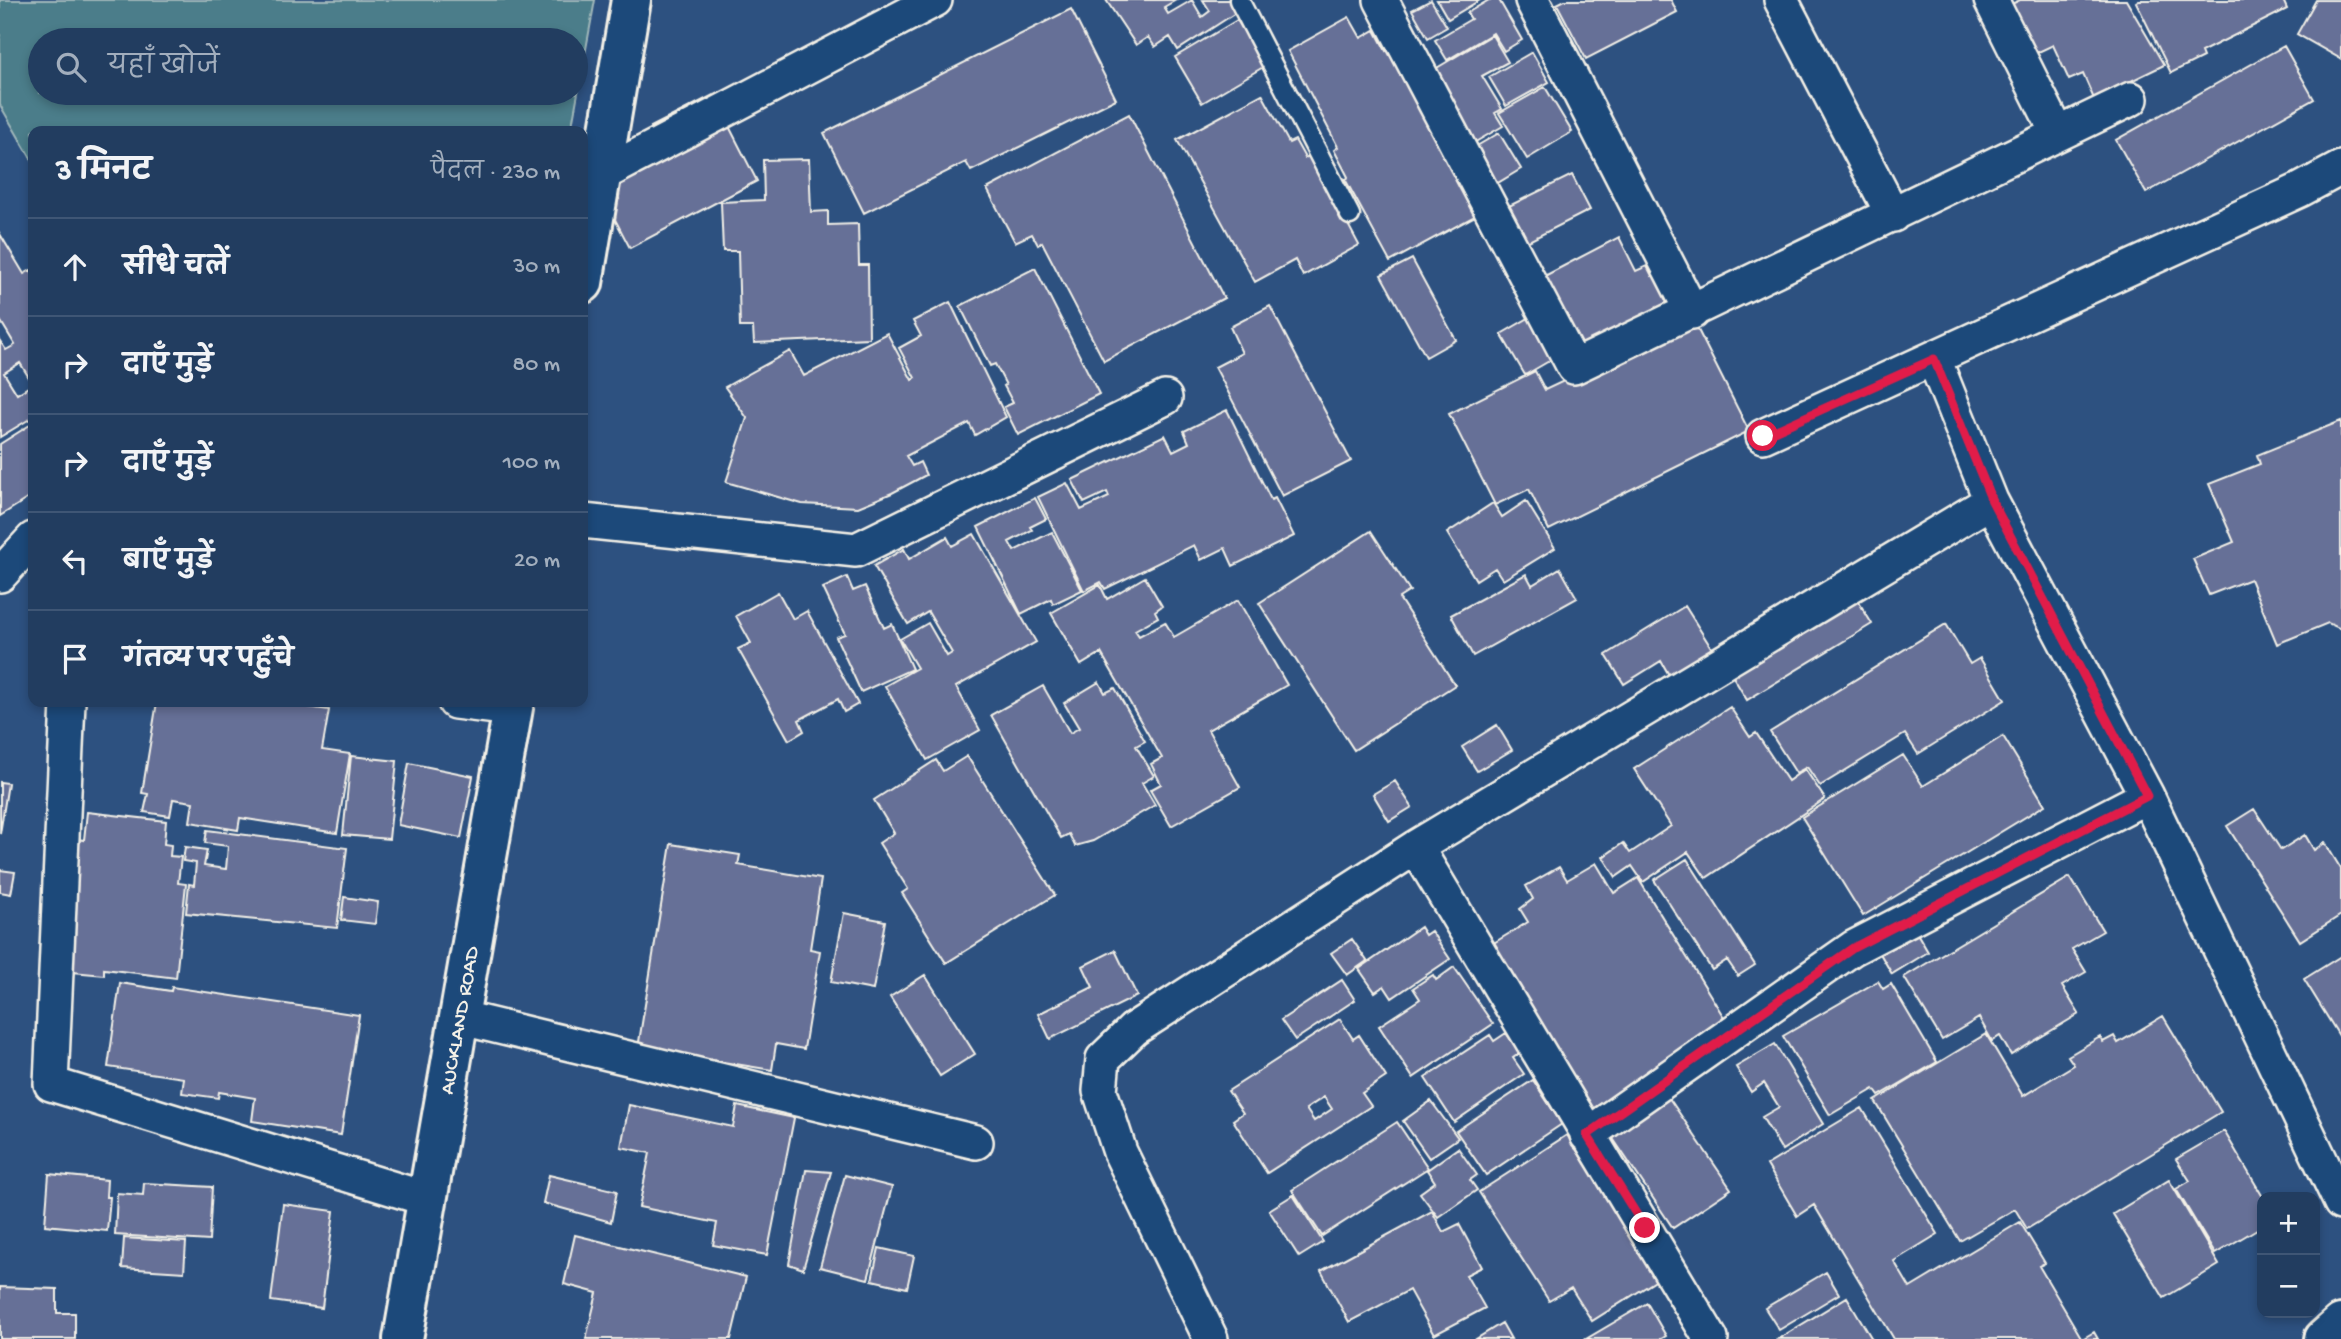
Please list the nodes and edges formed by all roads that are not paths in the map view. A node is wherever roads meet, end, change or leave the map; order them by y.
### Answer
1 (631, 0) edge
2 (935, 0) edge
3 (1239, 0) edge
4 (1381, 0) edge
5 (1532, 0) edge
6 (1781, 0) edge
7 (1991, 0) edge
8 (2131, 99) dead end
9 (2058, 134) junction
10 (2341, 168) edge
11 (601, 174) junction
12 (1350, 215) dead end
13 (1893, 215) junction
14 (588, 253) edge
15 (1692, 312) junction
16 (1934, 359) junction
17 (1165, 398) dead end
18 (1763, 436) dead end
19 (1992, 501) junction
20 (588, 522) edge
21 (28, 544) edge
22 (0, 575) edge
23 (68, 707) edge
24 (514, 707) edge
25 (2147, 796) junction
26 (1416, 847) junction
27 (458, 1017) junction
28 (1587, 1135) junction
29 (976, 1142) dead end
30 (426, 1199) junction
31 (2341, 1203) edge
32 (2341, 1324) edge
33 (403, 1339) edge
34 (1211, 1339) edge
35 (1710, 1339) edge
36 (2325, 1339) edge

1 - 11 street
2 - 11 street
3 - 12 lane
4 - 15 street
5 - 15 street
6 - 13 street
7 - 9 street
8 - 9 street
9 - 13 street
10 - 16 street
11 - 14 street
13 - 15 street
16 - 18 street
16 - 19 street
17 - 20 street
19 - 25 street
19 - 26 street
21 - 22 street
23 - 30 street
24 - 27 street, AUCKLAND ROAD
25 - 28 street
25 - 31 street
26 - 28 street
26 - 34 street
27 - 29 street
27 - 30 street, AUCKLAND ROAD
28 - 35 street
30 - 33 street, AUCKLAND ROAD
32 - 36 street

